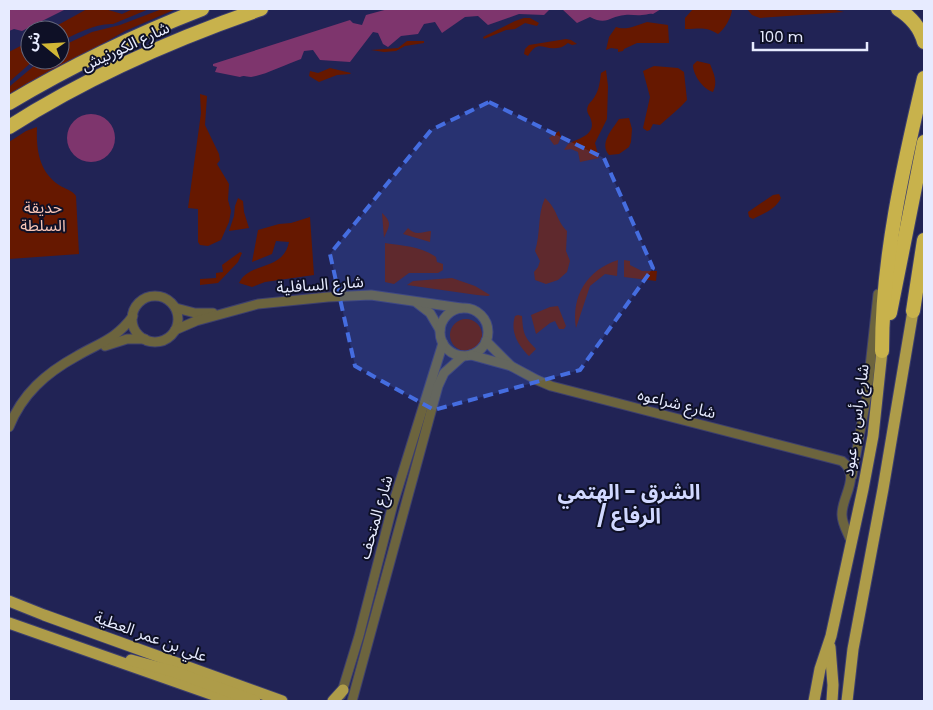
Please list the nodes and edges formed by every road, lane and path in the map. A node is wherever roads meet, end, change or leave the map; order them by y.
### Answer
1 (202, 9) edge
2 (261, 9) edge
3 (898, 9) edge
4 (924, 42) edge
5 (924, 78) edge
6 (9, 103) edge
7 (9, 127) edge
8 (924, 142) edge
9 (896, 217) junction
10 (924, 240) edge
11 (924, 273) edge
12 (414, 302) junction
13 (176, 308) junction
14 (461, 308) junction
15 (913, 311) junction
16 (229, 312) junction
17 (133, 316) junction
18 (175, 330) junction
19 (440, 330) junction
20 (145, 339) junction
21 (486, 341) junction
22 (443, 343) junction
23 (882, 351) junction
24 (83, 352) junction
25 (467, 356) junction
26 (511, 366) junction
27 (9, 428) edge
28 (858, 447) junction
29 (840, 460) junction
30 (851, 479) junction
31 (851, 542) junction
32 (9, 600) edge
33 (9, 623) edge
34 (829, 642) junction
35 (116, 661) junction
36 (343, 690) junction
37 (231, 701) edge
38 (255, 701) edge
39 (282, 701) edge
40 (333, 701) edge
41 (339, 701) edge
42 (353, 701) edge
43 (814, 701) edge
44 (832, 701) edge
45 (847, 701) edge

1 - 6 highway, شارع الكورنيش
2 - 7 highway, شارع الكورنيش
3 - 4 highway
5 - 9 highway
8 - 23 highway, شارع رأس بو عبود
9 - 23 highway
9 - 28 street
10 - 15 highway
11 - 15 highway
12 - 14 street, شارع السافلية
12 - 16 street, شارع السافلية
12 - 19 street
13 - 16 street, شارع السافلية
13 - 17 street
13 - 18 street
14 - 19 street
14 - 21 street
15 - 45 main road
16 - 18 street, شارع السافلية
17 - 20 street
17 - 24 street
18 - 20 street
19 - 22 street
20 - 24 street
21 - 25 street
21 - 26 street, شارع شراعوه
22 - 25 street
22 - 36 street, شارع المتحف
23 - 31 main road, شارع رأس بو عبود
24 - 27 street
25 - 26 street, شارع شراعوه
25 - 42 street, شارع المتحف
26 - 29 street, شارع شراعوه
28 - 29 street
28 - 30 street, شارع رأس بو عبود
29 - 30 street
30 - 31 street
31 - 34 main road, شارع رأس بو عبود
32 - 39 main road, علي بن عمر العطية
33 - 35 main road
34 - 43 main road, شارع رأس بو عبود
34 - 44 main road
35 - 37 main road
35 - 38 main road
36 - 40 main road
36 - 41 street, شارع المتحف

